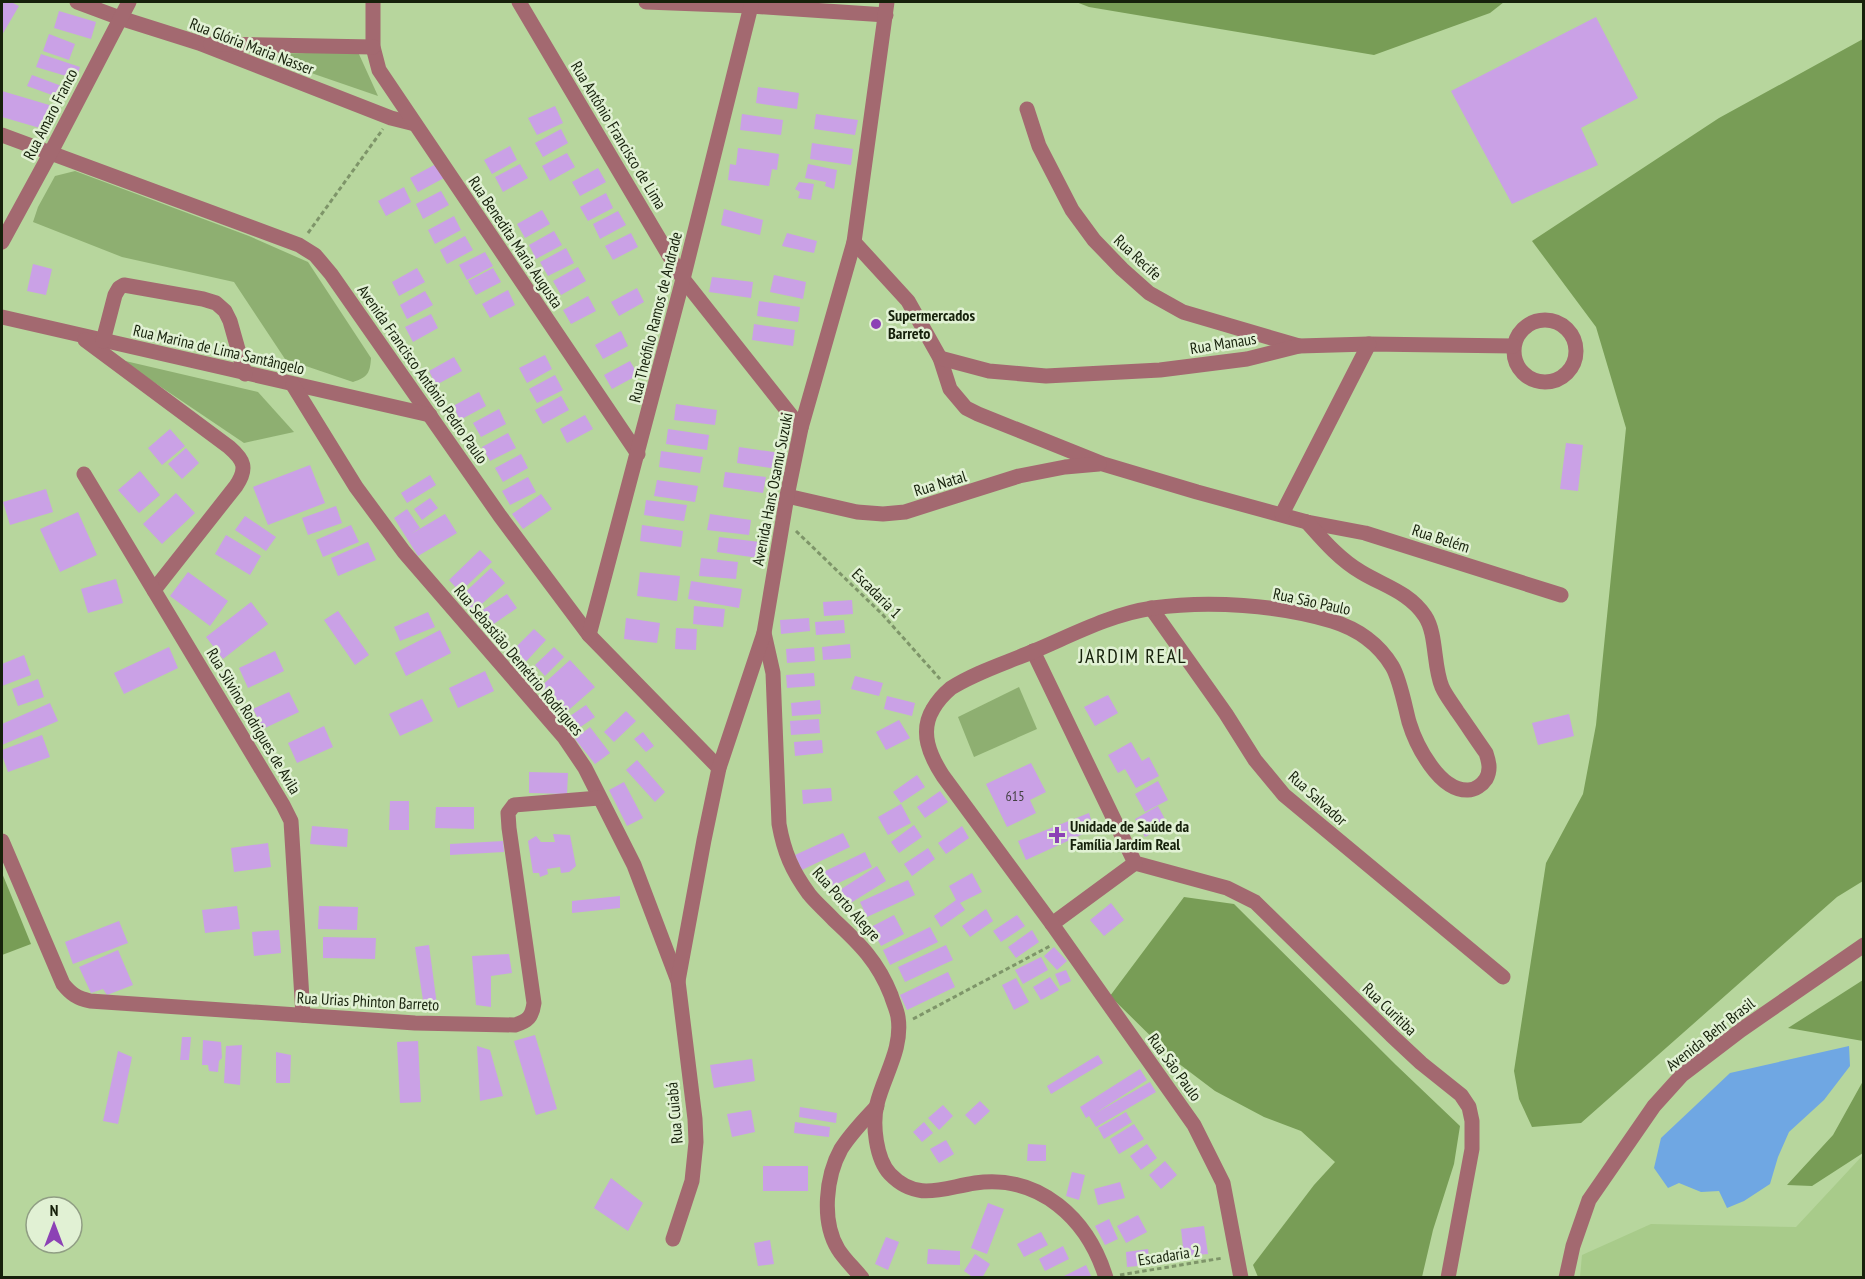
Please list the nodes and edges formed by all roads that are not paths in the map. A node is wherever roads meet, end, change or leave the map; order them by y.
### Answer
1 (77, 2) edge
2 (129, 2) edge
3 (374, 2) edge
4 (519, 2) edge
5 (646, 2) edge
6 (751, 6) junction
7 (886, 8) edge
8 (120, 18) junction
9 (199, 44) junction
10 (373, 47) junction
11 (1027, 109) dead end
12 (415, 124) junction
13 (2, 135) edge
14 (50, 153) junction
15 (2, 242) edge
16 (854, 242) junction
17 (683, 279) junction
18 (2, 318) edge
19 (80, 336) junction
20 (104, 341) junction
21 (1369, 344) junction
22 (1299, 346) junction
23 (1513, 346) junction
24 (940, 358) junction
25 (245, 374) junction
26 (293, 385) junction
27 (430, 415) junction
28 (801, 428) junction
29 (638, 454) junction
30 (1103, 464) junction
31 (84, 474) dead end
32 (787, 496) junction
33 (1282, 514) junction
34 (1307, 522) junction
35 (154, 590) junction
36 (1561, 595) dead end
37 (1151, 608) junction
38 (764, 633) junction
39 (589, 635) junction
40 (1033, 651) junction
41 (719, 768) junction
42 (599, 798) junction
43 (2, 841) edge
44 (1135, 863) junction
45 (1052, 924) junction
46 (1863, 945) edge
47 (1503, 977) dead end
48 (678, 981) junction
49 (303, 1015) junction
50 (877, 1106) junction
51 (673, 1239) dead end
52 (1106, 1277) edge
53 (862, 1278) edge
54 (1241, 1278) edge
55 (1448, 1278) edge
56 (1566, 1278) edge

1 - 8 street, Rua Glória Maria Nasser
2 - 8 street, Rua Amaro Franco
3 - 10 street, Rua Benedita Maria Augusta
4 - 17 street, Rua Antônio Francisco de Lima
5 - 6 street
6 - 7 street
6 - 17 street, Rua Theófilo Ramos de Andrade
7 - 16 street, Avenida Hans Osamu Suzuki
8 - 9 street, Rua Glória Maria Nasser
8 - 14 street, Rua Amaro Franco
9 - 10 street
9 - 12 street, Rua Glória Maria Nasser
10 - 12 street, Rua Benedita Maria Augusta
11 - 22 street, Rua Recife
12 - 29 street, Rua Benedita Maria Augusta
13 - 14 street, Avenida Francisco Antônio Pedro Paulo
14 - 15 street, Rua Amaro Franco
14 - 27 street, Avenida Francisco Antônio Pedro Paulo
16 - 24 street
16 - 28 street, Avenida Hans Osamu Suzuki
17 - 28 street, Rua Antônio Francisco de Lima
17 - 29 street, Rua Theófilo Ramos de Andrade
18 - 19 street, Rua Marina de Lima Santângelo
19 - 20 street, Rua Marina de Lima Santângelo
19 - 35 street
20 - 25 street, Rua Marina de Lima Santângelo
20 - 25 street
21 - 22 street, Rua Manaus
21 - 23 street, Rua Manaus
21 - 33 street
22 - 24 street, Rua Manaus
23 - 23 street
24 - 30 street
25 - 26 street, Rua Marina de Lima Santângelo
26 - 27 street, Rua Marina de Lima Santângelo
26 - 42 street, Rua Sebastião Demétrio Rodrigues
27 - 39 street, Avenida Francisco Antônio Pedro Paulo
28 - 32 street, Avenida Hans Osamu Suzuki
29 - 39 street, Rua Theófilo Ramos de Andrade
30 - 32 street, Rua Natal
30 - 33 street
31 - 35 street, Rua Silvino Rodrigues de Avila
32 - 38 street, Avenida Hans Osamu Suzuki
33 - 34 street
34 - 36 street, Rua Belém
34 - 37 street, Rua São Paulo
35 - 49 street, Rua Silvino Rodrigues de Avila
37 - 40 street, Rua São Paulo
37 - 47 street, Rua Salvador
38 - 41 street, Avenida Hans Osamu Suzuki
38 - 50 street, Rua Porto Alegre
39 - 41 street, Avenida Francisco Antônio Pedro Paulo
40 - 44 street
40 - 45 street, Rua São Paulo
41 - 48 street, Avenida Hans Osamu Suzuki
42 - 48 street, Rua Sebastião Demétrio Rodrigues
42 - 49 street, Rua Urias Phinton Barreto
43 - 49 street, Rua Urias Phinton Barreto
44 - 45 street
44 - 55 street, Rua Curitiba
45 - 54 street, Rua São Paulo
46 - 56 street, Avenida Behr Brasil
48 - 51 street, Rua Cuiabá
50 - 52 street, Rua Porto Alegre
50 - 53 street

